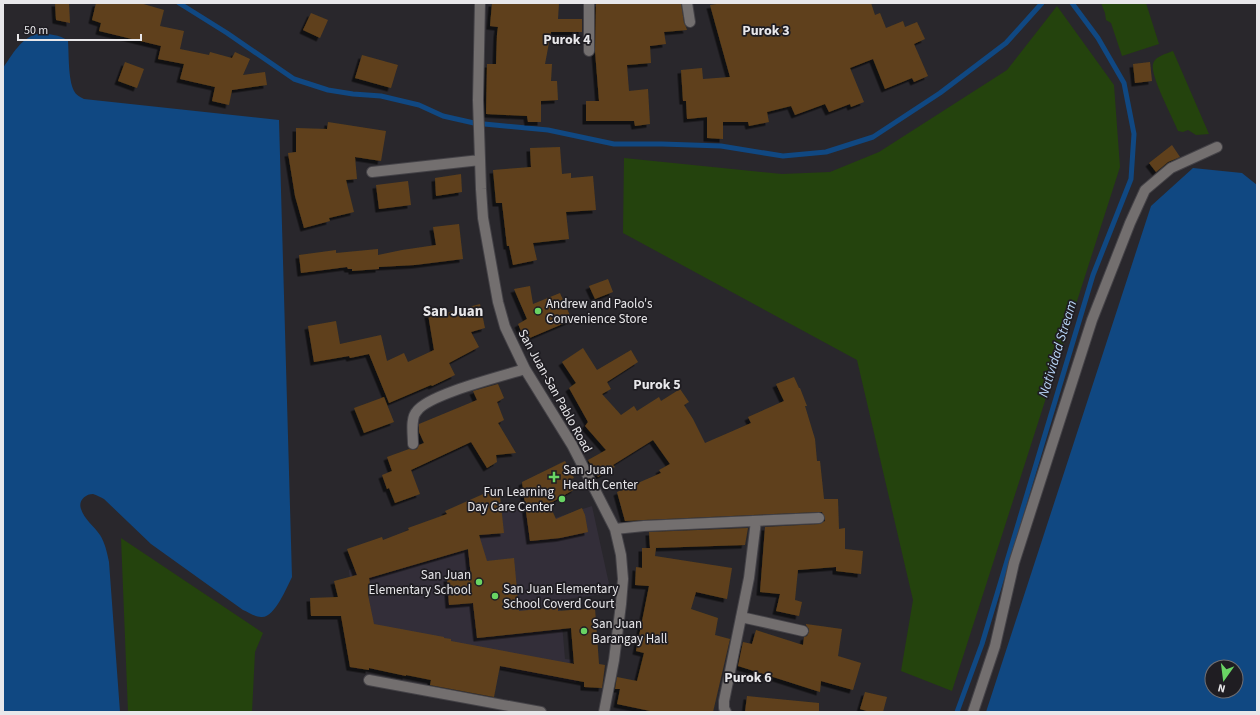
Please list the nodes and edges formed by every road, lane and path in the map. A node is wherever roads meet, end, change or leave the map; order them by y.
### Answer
1 (480, 3) edge
2 (589, 3) edge
3 (687, 3) edge
4 (690, 22) dead end
5 (589, 51) dead end
6 (1217, 147) dead end
7 (480, 160) junction
8 (372, 172) dead end
9 (525, 369) junction
10 (413, 444) dead end
11 (819, 518) dead end
12 (756, 521) junction
13 (615, 529) junction
14 (741, 617) junction
15 (803, 631) dead end
16 (369, 680) dead end
17 (541, 712) edge
18 (604, 712) edge
19 (726, 712) edge
20 (973, 712) edge

1 - 7 street, San Juan-San Pablo Road
2 - 5 street
3 - 4 street
6 - 20 street
7 - 8 street
7 - 9 street, San Juan-San Pablo Road
9 - 10 street
9 - 13 street, San Juan-San Pablo Road
11 - 12 street
12 - 13 street
12 - 14 street
13 - 18 street, San Juan-San Pablo Road
14 - 15 street
14 - 19 street
16 - 17 street

